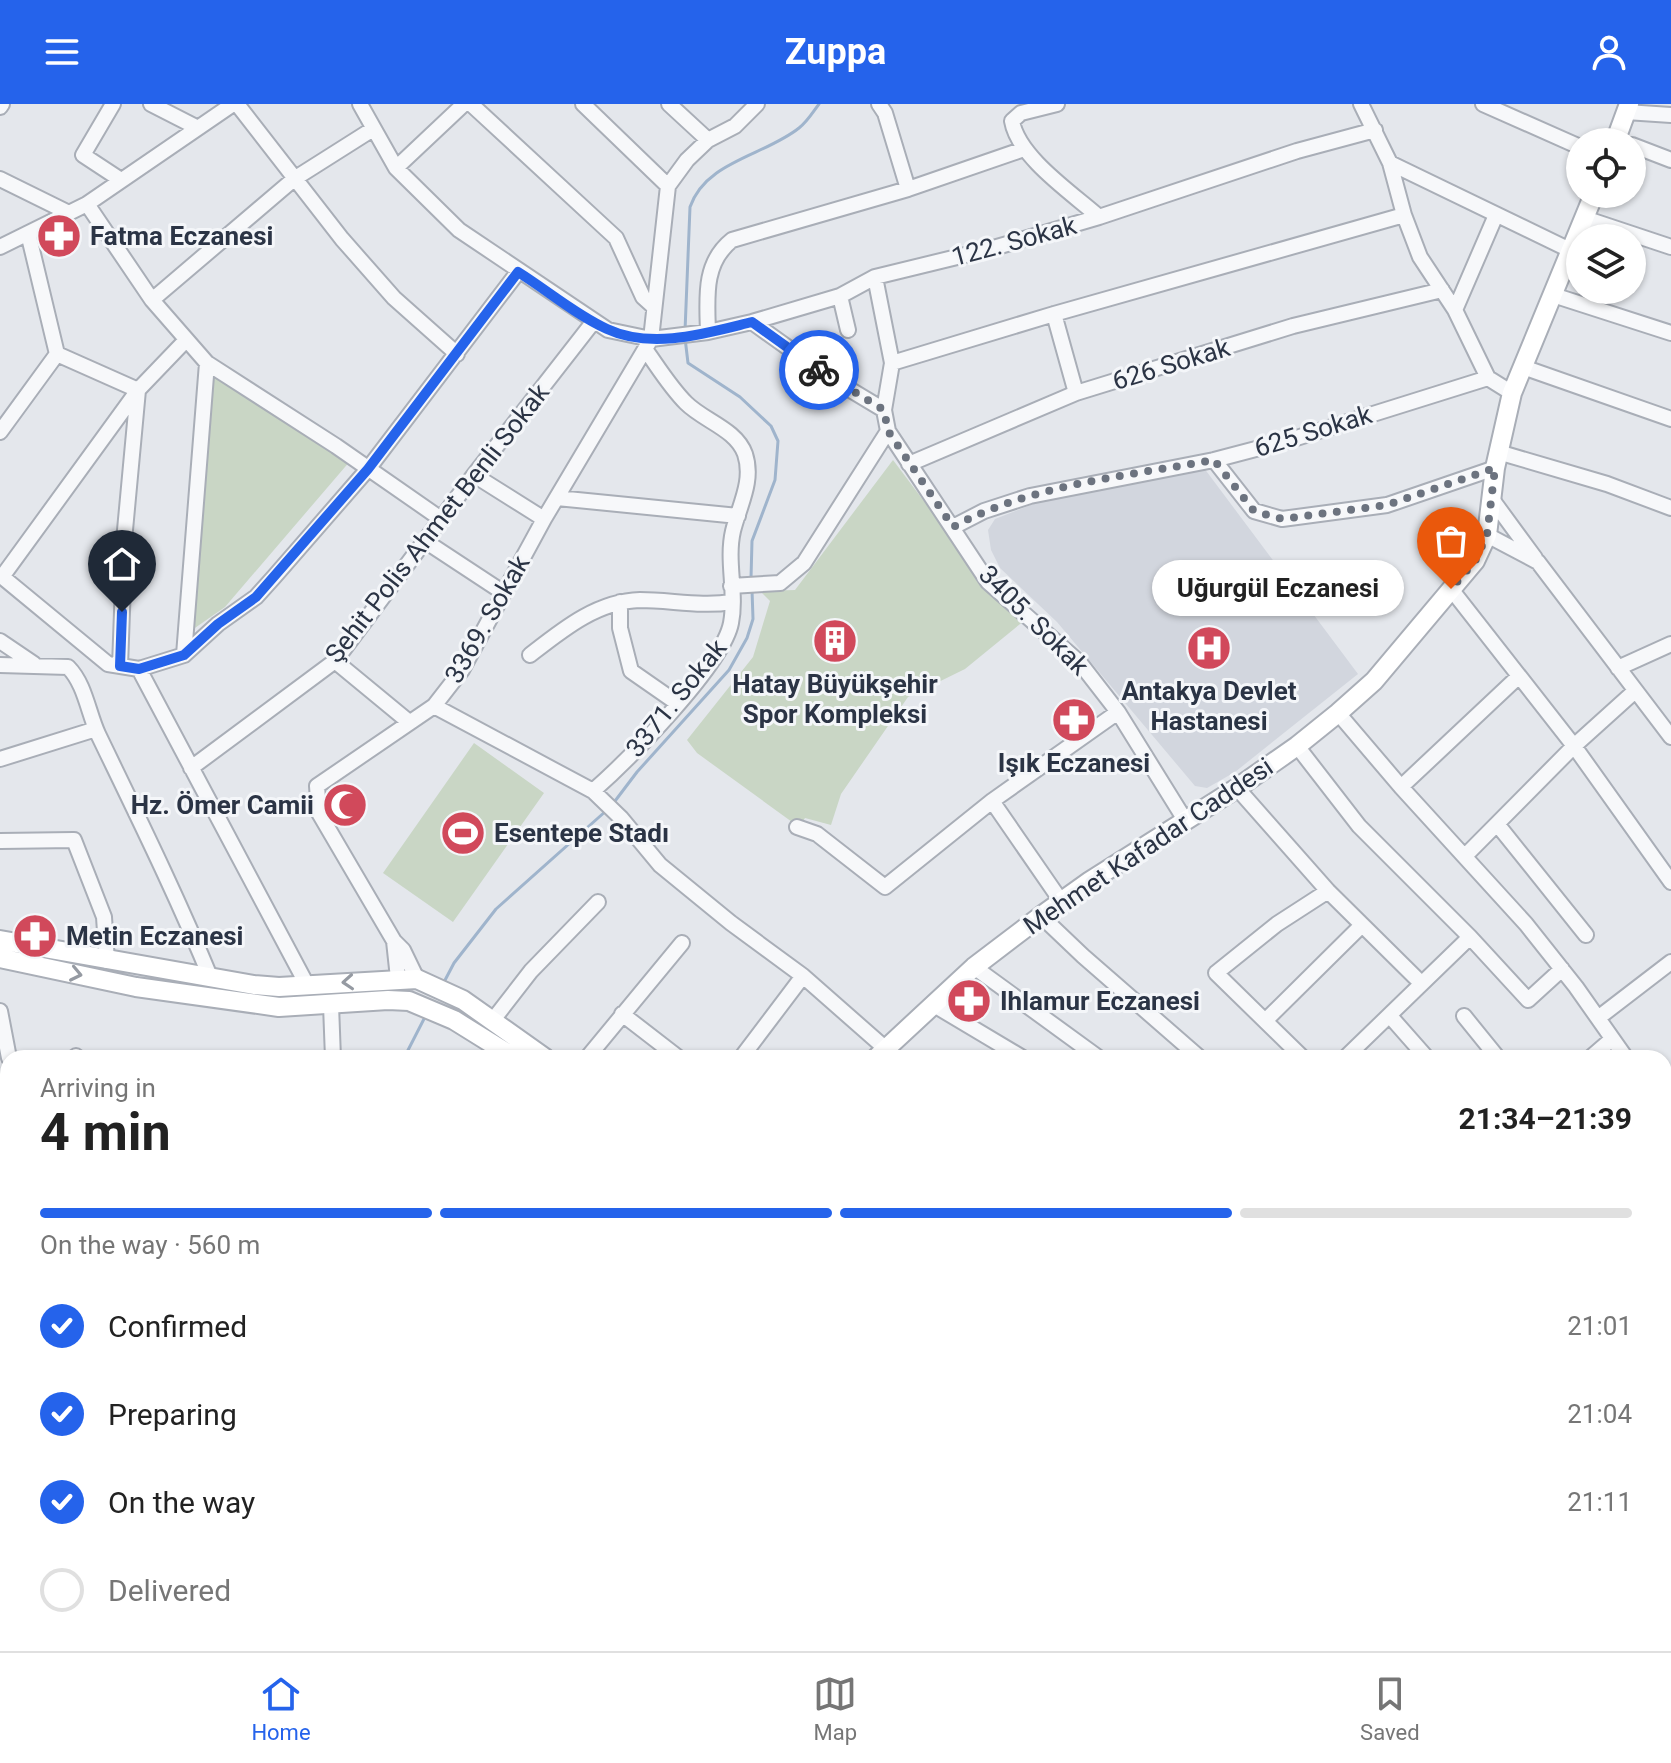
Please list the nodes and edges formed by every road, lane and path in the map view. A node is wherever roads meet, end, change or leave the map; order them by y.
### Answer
1 (113, 104) edge
2 (151, 104) edge
3 (235, 104) edge
4 (360, 104) edge
5 (464, 104) edge
6 (471, 104) edge
7 (583, 104) edge
8 (669, 104) edge
9 (757, 104) edge
10 (879, 104) edge
11 (1057, 104) edge
12 (1361, 104) edge
13 (1483, 104) edge
14 (1628, 108) edge
15 (1671, 115) edge
16 (198, 128) junction
17 (1624, 128) edge
18 (373, 129) junction
19 (1375, 130) junction
20 (708, 140) junction
21 (1566, 141) edge
22 (1024, 149) junction
23 (1646, 151) edge
24 (1671, 160) edge
25 (1390, 163) junction
26 (396, 168) junction
27 (0, 179) edge
28 (294, 179) junction
29 (121, 180) junction
30 (668, 186) junction
31 (908, 189) junction
32 (87, 204) junction
33 (1588, 208) edge
34 (69, 213) junction
35 (1404, 215) junction
36 (1496, 215) junction
37 (1099, 217) junction
38 (1584, 218) junction
39 (1582, 224) edge
40 (28, 233) junction
41 (0, 247) edge
42 (1671, 247) edge
43 (1566, 248) edge
44 (1566, 265) edge
45 (518, 272) junction
46 (875, 277) junction
47 (1442, 290) junction
48 (1553, 295) junction
49 (840, 296) junction
50 (152, 300) junction
51 (653, 306) junction
52 (1455, 310) junction
53 (1054, 314) junction
54 (594, 321) junction
55 (752, 322) junction
56 (848, 330) dead end
57 (708, 332) junction
58 (1671, 333) edge
59 (186, 340) junction
60 (648, 344) junction
61 (57, 354) junction
62 (457, 354) junction
63 (207, 363) junction
64 (892, 363) junction
65 (1523, 367) junction
66 (1488, 378) junction
67 (138, 390) junction
68 (1076, 393) junction
69 (1512, 393) junction
70 (884, 410) junction
71 (1671, 419) edge
72 (1, 429) edge
73 (888, 431) junction
74 (1214, 460) junction
75 (1496, 460) junction
76 (909, 464) junction
77 (368, 469) junction
78 (474, 475) junction
79 (557, 498) junction
80 (1491, 498) junction
81 (1671, 508) edge
82 (738, 516) junction
83 (441, 519) junction
84 (544, 519) junction
85 (953, 527) junction
86 (1487, 535) junction
87 (425, 541) junction
88 (1538, 562) junction
89 (1, 576) edge
90 (1451, 589) junction
91 (504, 593) junction
92 (732, 594) junction
93 (620, 602) junction
94 (0, 641) edge
95 (1671, 644) edge
96 (184, 655) junction
97 (530, 655) dead end
98 (335, 661) junction
99 (34, 664) junction
100 (0, 665) edge
101 (120, 666) junction
102 (1618, 668) junction
103 (139, 669) junction
104 (1518, 677) junction
105 (1635, 691) junction
106 (677, 703) junction
107 (434, 706) junction
108 (1118, 712) junction
109 (1338, 713) junction
110 (409, 722) junction
111 (96, 729) junction
112 (1671, 737) edge
113 (1297, 746) junction
114 (1574, 746) junction
115 (0, 759) edge
116 (191, 768) junction
117 (1401, 787) junction
118 (1237, 788) junction
119 (593, 791) junction
120 (992, 801) junction
121 (1185, 820) junction
122 (1497, 824) junction
123 (797, 827) dead end
124 (0, 841) edge
125 (1465, 856) junction
126 (1671, 882) edge
127 (1328, 891) junction
128 (1061, 901) junction
129 (598, 902) dead end
130 (1041, 916) junction
131 (1362, 925) junction
132 (1586, 935) dead end
133 (1470, 937) junction
134 (0, 940) edge
135 (682, 943) dead end
136 (0, 958) edge
137 (107, 961) junction
138 (1671, 962) edge
139 (974, 967) junction
140 (1562, 969) junction
141 (803, 976) junction
142 (211, 979) junction
143 (413, 980) junction
144 (1421, 983) junction
145 (307, 985) junction
146 (331, 1005) junction
147 (934, 1005) junction
148 (0, 1011) edge
149 (622, 1014) junction
150 (1390, 1016) junction
151 (1464, 1016) dead end
152 (1598, 1018) junction
153 (493, 1020) junction
154 (1266, 1020) junction
155 (1612, 1039) junction
156 (7, 1050) edge
157 (333, 1050) edge
158 (501, 1050) edge
159 (534, 1050) edge
160 (593, 1050) edge
161 (669, 1050) edge
162 (747, 1050) edge
163 (878, 1050) edge
164 (884, 1050) edge
165 (1010, 1050) edge
166 (1088, 1050) edge
167 (1191, 1050) edge
168 (1295, 1050) edge
169 (1354, 1050) edge
170 (1420, 1050) edge
171 (1492, 1050) edge
172 (1599, 1050) edge
173 (1620, 1050) edge

1 - 29 street
2 - 16 street
3 - 16 street
3 - 28 street
4 - 18 street, 122. Sokak
5 - 26 street
6 - 51 street
7 - 30 street
8 - 20 street
9 - 20 street
10 - 31 street
11 - 22 street
12 - 19 street
13 - 21 street
14 - 15 street
14 - 17 main road
16 - 29 street
18 - 26 street, 122. Sokak
18 - 28 street
19 - 25 street
19 - 37 street, 122. Sokak
20 - 30 street
22 - 31 street
22 - 37 street
23 - 24 street
25 - 35 street
25 - 36 street
26 - 45 street, 122. Sokak
27 - 34 street
28 - 50 street
28 - 62 street
29 - 32 street
30 - 51 street
31 - 57 street
32 - 34 street
32 - 50 street
33 - 38 main road, Mehmet Kafadar Caddesi
34 - 40 street
35 - 47 street
35 - 53 street
36 - 43 street
36 - 52 street
37 - 46 street, 122. Sokak
38 - 39 main road, Mehmet Kafadar Caddesi
38 - 42 street
40 - 41 street
40 - 61 street
44 - 48 main road, Mehmet Kafadar Caddesi
45 - 54 street, 122. Sokak
45 - 62 street
46 - 49 street, 122. Sokak
46 - 64 street, 3405. Sokak
47 - 52 street
47 - 68 street, 626 Sokak
48 - 58 street
48 - 65 main road, Mehmet Kafadar Caddesi
49 - 55 street, 122. Sokak
49 - 56 street
50 - 59 street
51 - 60 street
52 - 66 street
53 - 64 street
53 - 68 street
54 - 60 street, 122. Sokak
54 - 78 street, Şehit Polis Ahmet Benli Sokak
55 - 57 street, 122. Sokak
55 - 70 street
57 - 60 street, 122. Sokak
59 - 63 street
59 - 67 street
60 - 79 street, 3369. Sokak
60 - 82 street, 3371. Sokak
61 - 67 street
61 - 72 street
62 - 77 street
63 - 77 street
63 - 96 street
64 - 70 street, 3405. Sokak
65 - 69 main road, Mehmet Kafadar Caddesi
65 - 71 street
66 - 69 street
66 - 74 street, 625 Sokak
67 - 89 street
67 - 101 street
68 - 76 street, 626 Sokak
69 - 75 main road, Mehmet Kafadar Caddesi
70 - 73 street, 3405. Sokak
73 - 76 street, 3405. Sokak
73 - 92 street
74 - 75 street
74 - 85 street, 625 Sokak
75 - 80 main road, Mehmet Kafadar Caddesi
75 - 81 street
76 - 85 street, 3405. Sokak
77 - 83 street
77 - 96 street
78 - 83 street, Şehit Polis Ahmet Benli Sokak
78 - 84 street
79 - 82 street
79 - 84 street, 3369. Sokak
80 - 86 main road, Mehmet Kafadar Caddesi
80 - 88 street
82 - 92 street, 3371. Sokak
83 - 87 street, Şehit Polis Ahmet Benli Sokak
84 - 91 street, 3369. Sokak
85 - 108 street, 3405. Sokak
86 - 88 street
86 - 90 main road, Mehmet Kafadar Caddesi
87 - 91 street
87 - 98 street, Şehit Polis Ahmet Benli Sokak
88 - 102 street
89 - 101 street
90 - 104 street
90 - 109 main road, Mehmet Kafadar Caddesi
91 - 107 street, 3369. Sokak
92 - 93 street
92 - 106 street, 3371. Sokak
93 - 97 street
93 - 106 street
94 - 99 street
95 - 102 street
96 - 103 street
98 - 110 street
98 - 116 street, Şehit Polis Ahmet Benli Sokak
99 - 100 street
99 - 111 street
101 - 103 street
102 - 105 street
103 - 116 street
104 - 114 street
104 - 117 street
105 - 112 street
105 - 114 street
106 - 119 street, 3371. Sokak
107 - 110 street, 3369. Sokak
107 - 119 street
108 - 120 street
108 - 121 street, 3405. Sokak
109 - 113 main road, Mehmet Kafadar Caddesi
109 - 117 street
110 - 143 street, 3369. Sokak
111 - 115 street
111 - 142 street
113 - 118 main road, Mehmet Kafadar Caddesi
113 - 133 street
114 - 122 street
114 - 126 street
116 - 145 street
117 - 125 street
118 - 121 main road, Mehmet Kafadar Caddesi
118 - 127 street
119 - 141 street
120 - 123 street
120 - 128 street
121 - 128 main road, Mehmet Kafadar Caddesi
122 - 125 street
122 - 132 street
124 - 137 street
125 - 140 street
127 - 131 street
127 - 154 street
128 - 130 main road, Mehmet Kafadar Caddesi
129 - 153 street
130 - 139 main road, Mehmet Kafadar Caddesi
130 - 167 street
131 - 144 street
131 - 154 street
133 - 140 street
133 - 144 street
134 - 137 main road
135 - 149 street
136 -> 146 main road
137 - 142 main road
138 - 152 street
139 - 147 main road, Mehmet Kafadar Caddesi
139 - 166 street
140 - 152 street
141 - 162 street
141 - 163 street
142 - 145 main road
143 -> 145 main road
143 - 153 main road
144 - 150 street
146 - 157 street
146 - 158 main road
147 - 164 main road, Mehmet Kafadar Caddesi
147 - 165 street
148 - 156 street
149 - 160 street
149 - 161 street
150 - 169 street
150 - 170 street
151 - 171 street
152 - 155 street
153 - 159 main road
154 - 168 street
155 - 172 street
155 - 173 street

